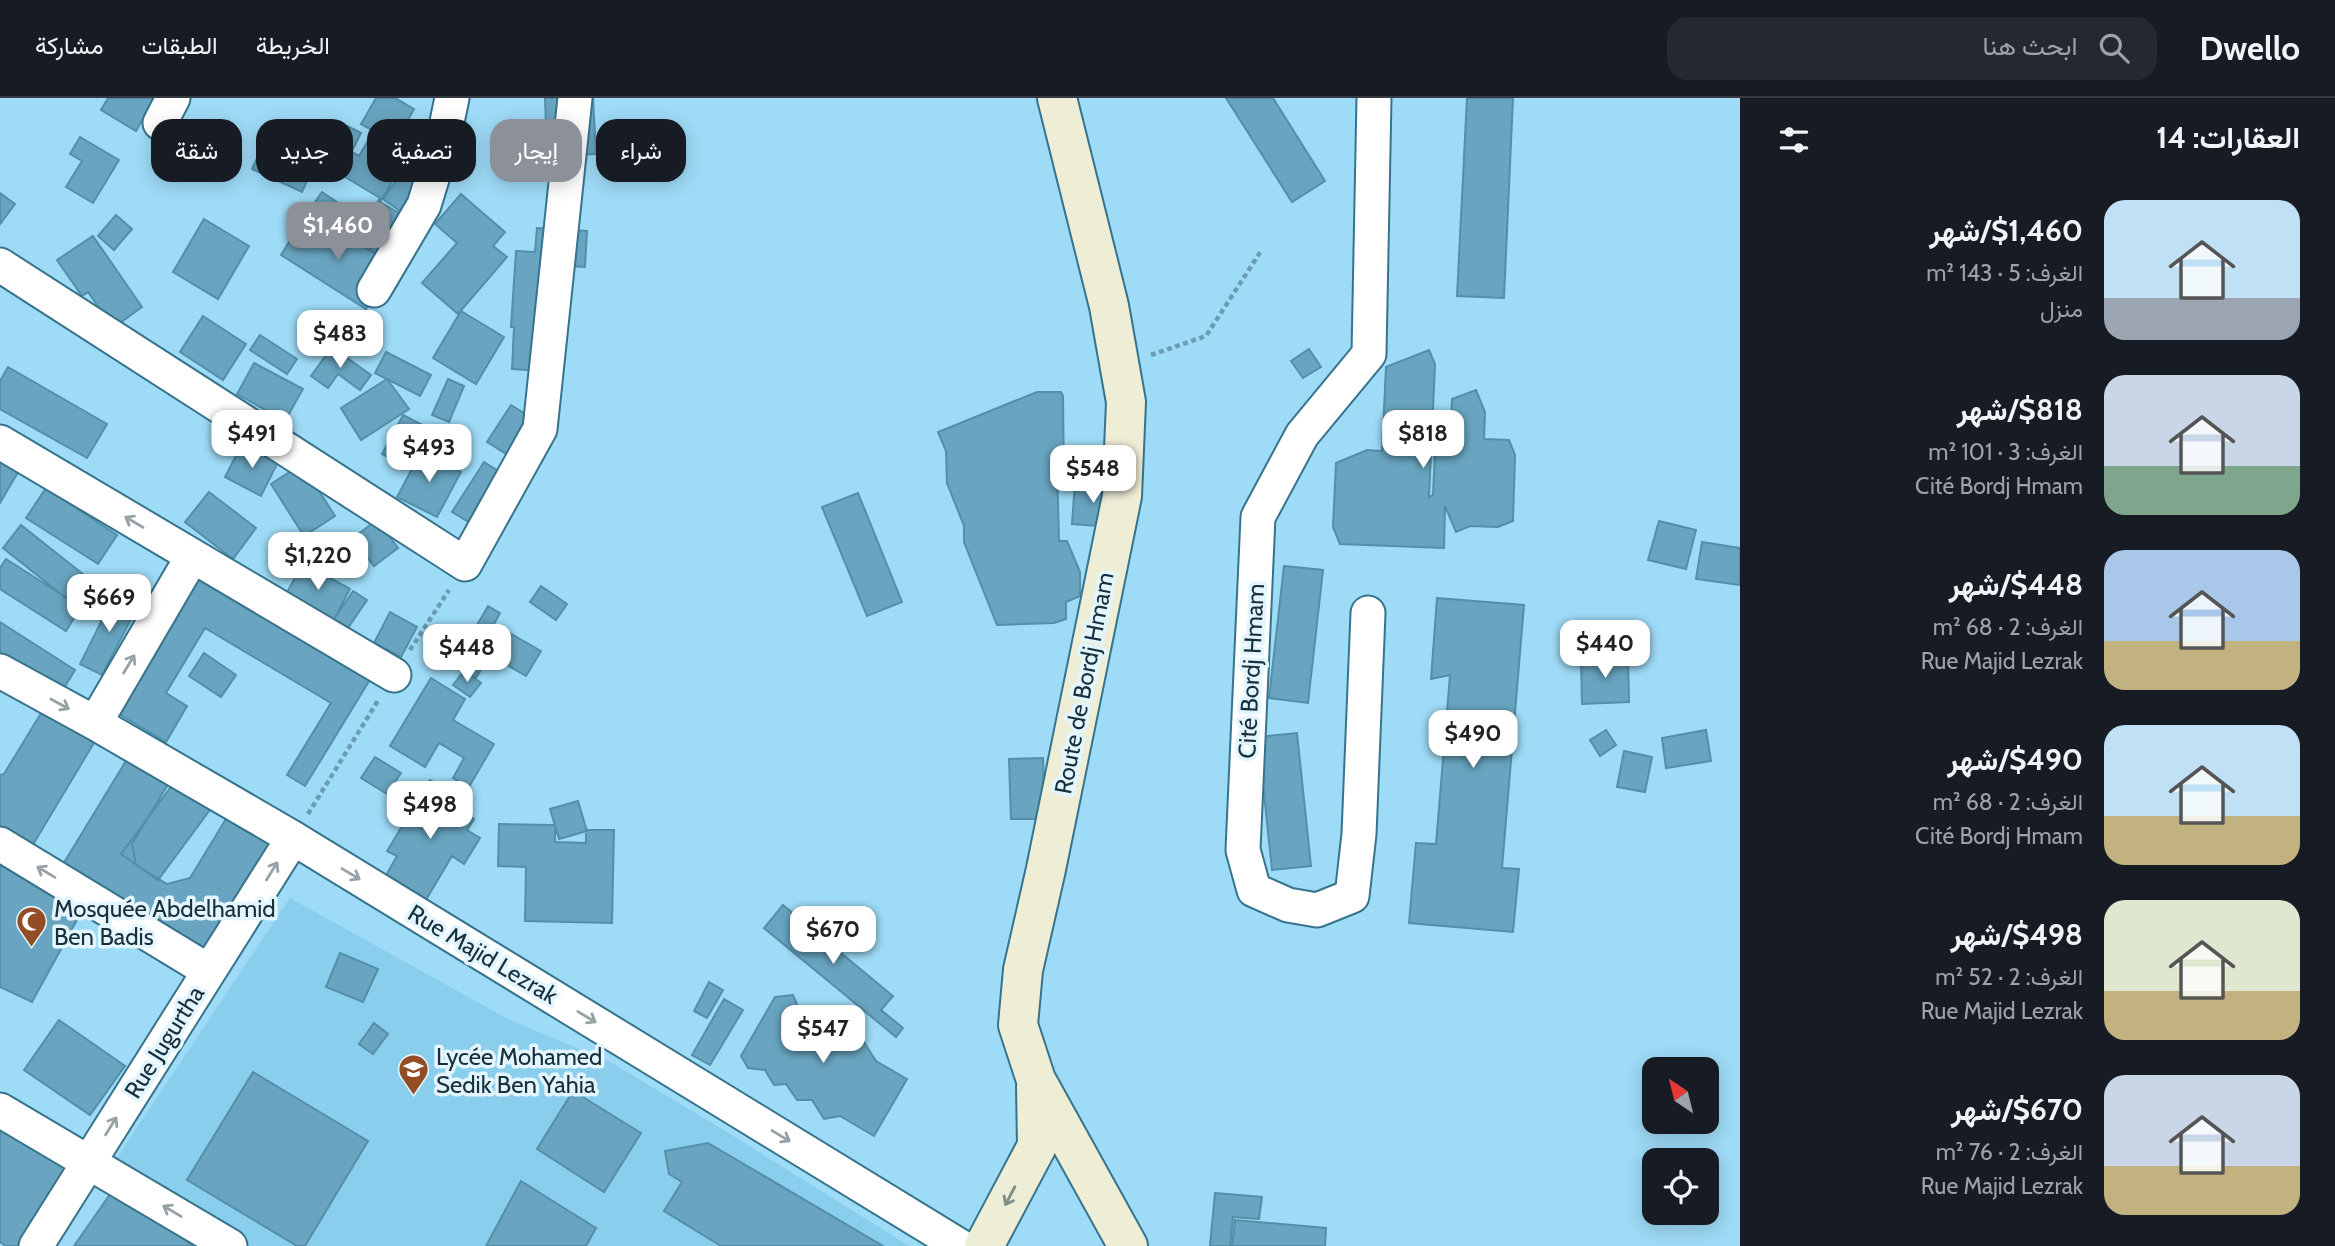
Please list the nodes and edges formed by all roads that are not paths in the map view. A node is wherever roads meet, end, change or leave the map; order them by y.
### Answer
1 (452, 98) edge
2 (575, 98) edge
3 (1057, 98) edge
4 (1374, 98) edge
5 (0, 265) edge
6 (374, 290) dead end
7 (0, 442) edge
8 (192, 557) junction
9 (1368, 612) dead end
10 (0, 671) edge
11 (394, 675) dead end
12 (94, 723) junction
13 (293, 838) junction
14 (0, 844) edge
15 (209, 971) junction
16 (1036, 1080) junction
17 (0, 1110) edge
18 (89, 1162) junction
19 (928, 1237) edge
20 (36, 1246) edge
21 (230, 1246) edge
22 (960, 1246) edge
23 (984, 1246) edge
24 (1128, 1246) edge

1 - 6 street
2 - 5 street
3 - 16 main road, Route de Bordj Hmam
4 - 9 street, Cité Bordj Hmam
8 -> 7 street
8 - 11 street
12 -> 8 street
10 -> 12 street, Rue Majid Lezrak
12 - 13 street, Rue Majid Lezrak
15 -> 13 street, Rue Jugurtha
13 -> 19 street, Rue Majid Lezrak
15 -> 14 street
18 -> 15 street, Rue Jugurtha
16 -> 23 main road
16 - 24 main road, Route de Bordj Hmam
17 - 18 street
18 - 20 street, Rue Jugurtha
21 -> 18 street
19 - 22 street, Rue Majid Lezrak

